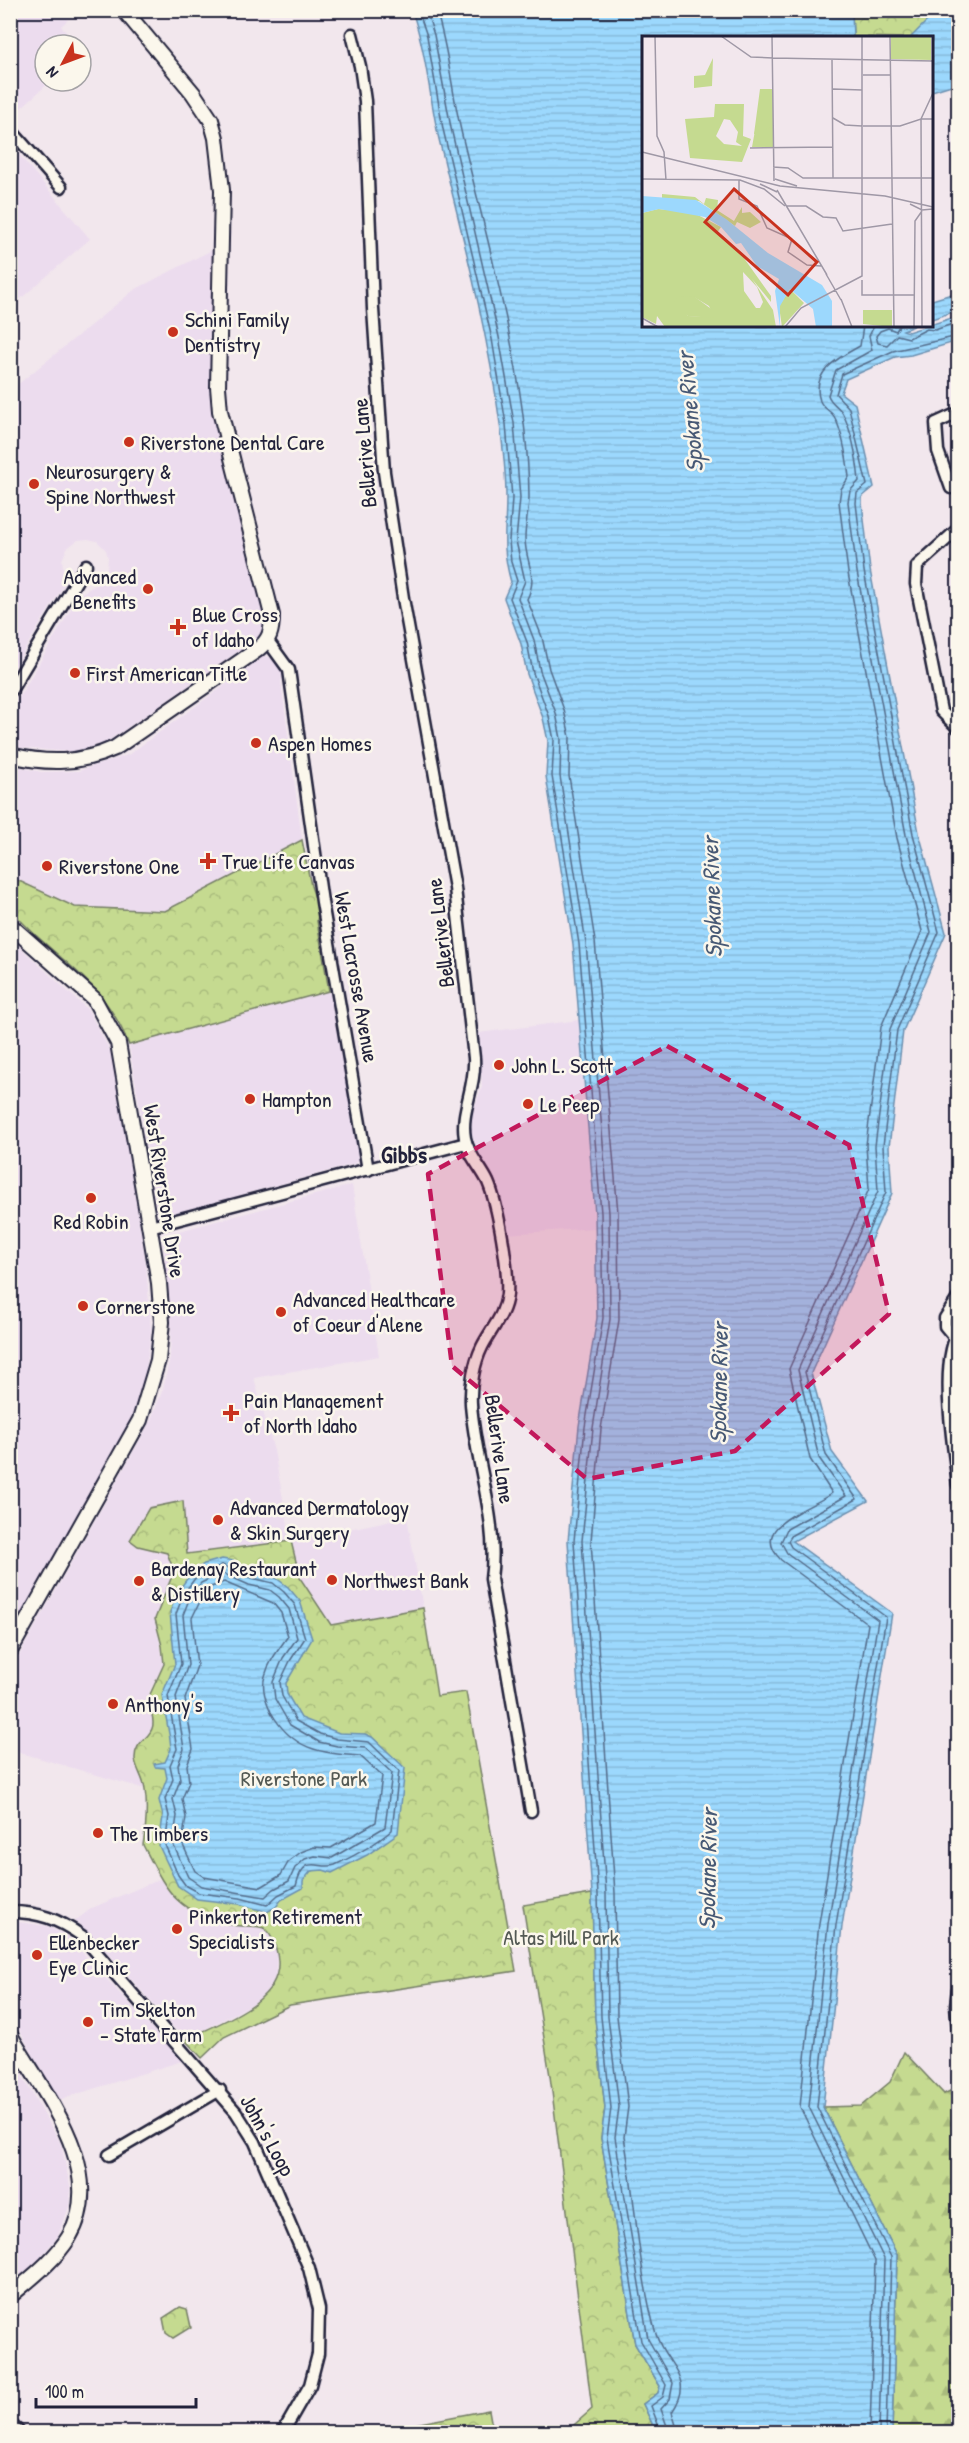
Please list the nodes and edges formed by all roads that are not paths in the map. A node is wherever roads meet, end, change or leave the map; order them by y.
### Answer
1 (124, 10) edge
2 (352, 34) dead end
3 (10, 129) edge
4 (61, 187) dead end
5 (958, 413) edge
6 (951, 488) dead end
7 (958, 530) edge
8 (87, 565) dead end
9 (268, 642) junction
10 (10, 692) edge
11 (958, 728) edge
12 (10, 755) edge
13 (10, 925) edge
14 (466, 1143) junction
15 (368, 1170) junction
16 (150, 1227) junction
17 (958, 1298) edge
18 (957, 1336) edge
19 (958, 1485) edge
20 (10, 1651) edge
21 (531, 1811) dead end
22 (10, 1912) edge
23 (958, 1989) edge
24 (958, 2032) edge
25 (10, 2035) edge
26 (220, 2090) junction
27 (109, 2155) dead end
28 (10, 2296) edge
29 (10, 2423) edge
30 (19, 2433) edge
31 (283, 2433) edge

1 - 9 street
2 - 14 street, Bellerive Lane
3 - 4 street
5 - 6 street
7 - 11 street
8 - 10 street
9 - 12 street
9 - 15 street, West Lacrosse Avenue
13 - 16 street, West Riverstone Drive
14 - 15 street
14 - 21 street, Bellerive Lane
15 - 16 street
16 - 20 street, West Riverstone Drive
17 - 18 street
18 - 19 street
22 - 26 street, John's Loop
23 - 24 street
25 - 28 street
26 - 27 street
26 - 31 street, John's Loop
29 - 30 street

